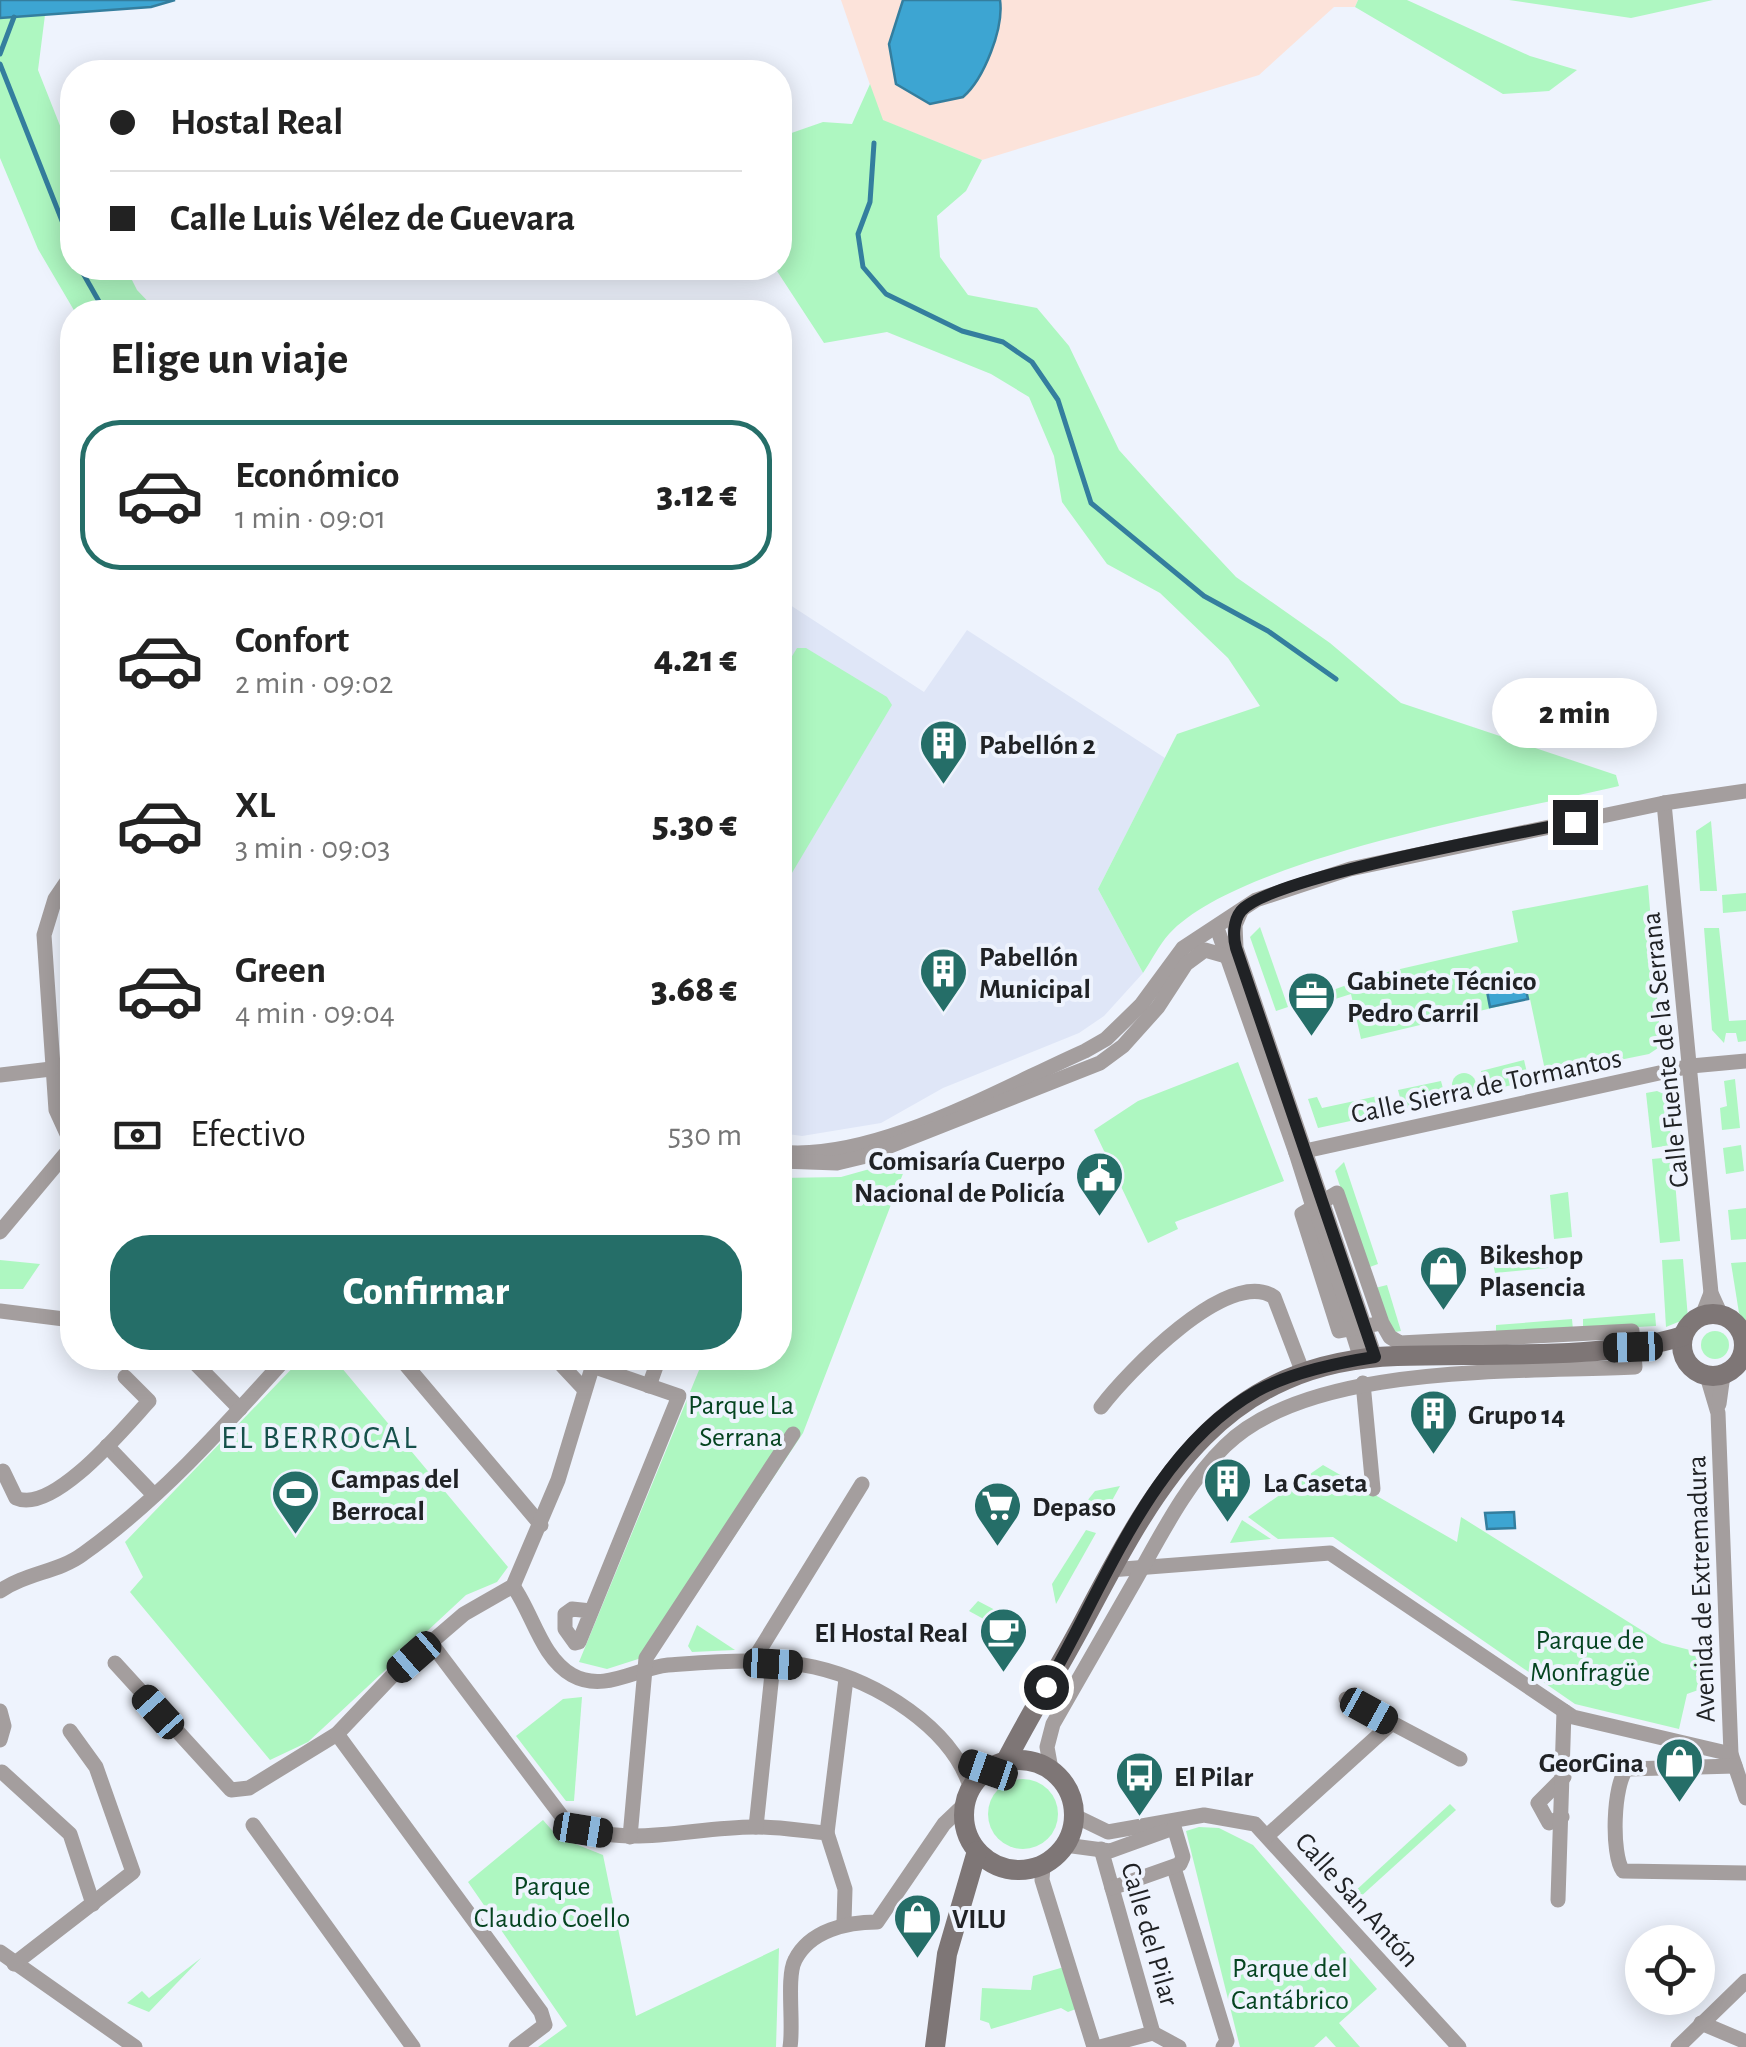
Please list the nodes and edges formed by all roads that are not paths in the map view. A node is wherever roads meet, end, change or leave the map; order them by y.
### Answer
1 (1746, 791) edge
2 (1664, 803) junction
3 (60, 891) edge
4 (1241, 911) junction
5 (1217, 928) junction
6 (1230, 950) junction
7 (1186, 964) junction
8 (1746, 1061) edge
9 (1692, 1066) junction
10 (51, 1070) junction
11 (0, 1075) edge
12 (60, 1119) edge
13 (792, 1151) edge
14 (1301, 1151) junction
15 (60, 1160) edge
16 (792, 1162) edge
17 (1318, 1204) junction
18 (0, 1232) edge
19 (0, 1312) edge
20 (1712, 1316) junction
21 (60, 1319) edge
22 (1367, 1326) junction
23 (1744, 1341) edge
24 (1683, 1345) junction
25 (1633, 1347) junction
26 (1368, 1358) junction
27 (202, 1370) edge
28 (275, 1370) edge
29 (410, 1370) edge
30 (566, 1370) edge
31 (590, 1370) edge
32 (612, 1370) edge
33 (655, 1370) edge
34 (1302, 1373) junction
35 (1715, 1376) junction
36 (125, 1377) dead end
37 (1363, 1383) junction
38 (649, 1386) junction
39 (584, 1389) junction
40 (1101, 1408) dead end
41 (240, 1409) junction
42 (793, 1434) dead end
43 (107, 1446) junction
44 (3, 1471) dead end
45 (862, 1484) dead end
46 (1372, 1490) dead end
47 (154, 1495) junction
48 (541, 1525) junction
49 (1142, 1568) junction
50 (1110, 1570) junction
51 (513, 1586) junction
52 (0, 1591) edge
53 (591, 1611) dead end
54 (431, 1643) junction
55 (115, 1664) dead end
56 (751, 1664) junction
57 (773, 1664) junction
58 (645, 1672) junction
59 (846, 1679) junction
60 (1346, 1699) dead end
61 (1564, 1711) junction
62 (0, 1712) edge
63 (1030, 1714) junction
64 (1392, 1724) junction
65 (70, 1732) dead end
66 (337, 1734) junction
67 (0, 1740) edge
68 (1460, 1759) dead end
69 (1733, 1760) junction
70 (962, 1761) junction
71 (1044, 1765) junction
72 (997, 1766) junction
73 (2, 1772) edge
74 (1564, 1777) junction
75 (1746, 1798) edge
76 (961, 1810) junction
77 (1204, 1815) junction
78 (1075, 1816) junction
79 (1562, 1816) junction
80 (252, 1825) dead end
81 (756, 1827) junction
82 (1174, 1828) junction
83 (827, 1833) junction
84 (1266, 1836) junction
85 (630, 1838) junction
86 (1065, 1845) junction
87 (1100, 1849) junction
88 (977, 1851) junction
89 (1043, 1866) junction
90 (1000, 1867) junction
91 (1174, 1868) junction
92 (1746, 1873) edge
93 (1112, 1888) junction
94 (1558, 1900) dead end
95 (93, 1904) junction
96 (844, 1922) junction
97 (5, 1960) edge
98 (1746, 1981) edge
99 (1701, 2023) junction
100 (1153, 2033) junction
101 (1746, 2042) edge
102 (135, 2047) edge
103 (413, 2047) edge
104 (516, 2047) edge
105 (790, 2047) edge
106 (935, 2047) edge
107 (944, 2047) edge
108 (1097, 2047) edge
109 (1179, 2047) edge
110 (1223, 2047) edge
111 (1459, 2047) edge
112 (1678, 2047) edge

1 - 2 street
2 - 4 street
2 - 9 street, Calle Fuente de la Serrana
3 - 10 street
4 - 5 street
4 - 6 street
5 - 6 street
5 - 7 street
5 - 13 street
6 - 7 street
6 - 14 street
7 - 16 street
8 - 9 street, Calle Sierra de Tormantos
9 - 14 street, Calle Sierra de Tormantos
9 - 20 street, Calle Fuente de la Serrana
10 - 11 street
10 - 12 street
14 - 17 street
15 - 18 street
17 - 22 street
17 - 22 street
19 - 21 street
20 - 23 main road
20 - 24 main road
22 - 25 street
22 - 26 street
23 - 35 main road
24 - 25 main road
24 - 35 main road
25 - 26 main road
25 - 37 street
26 - 34 main road
27 - 41 street
28 - 41 street
29 - 48 street
30 - 39 street
31 - 39 street
32 - 38 street
33 - 38 street
34 - 40 street
34 - 50 main road
35 - 69 street, Avenida de Extremadura
36 - 43 street
37 - 46 street
37 - 49 street
38 - 53 street
39 - 48 street
41 - 47 street
42 - 58 street
43 - 44 street
43 - 47 street
45 - 56 street
47 - 52 street
48 - 51 street
49 - 50 street
49 - 61 street
49 - 71 street
50 - 63 main road
51 - 54 street
51 - 58 street
54 - 66 street
54 - 85 street
55 - 66 street
56 - 57 street
56 - 58 street
57 - 59 street
57 - 81 street
58 - 85 street
59 - 70 street
59 - 83 street
60 - 64 street
61 - 69 street
61 - 74 street
62 - 67 street
63 - 71 main road
63 - 72 main road
64 - 68 street
64 - 84 street
65 - 95 street
66 - 104 street
69 - 75 street, Avenida de Extremadura
69 - 92 street
70 - 72 street
70 - 76 street
71 - 72 main road
71 - 78 main road
72 - 76 main road
73 - 95 street
74 - 79 street
74 - 79 street
76 - 88 main road
76 - 96 street
77 - 78 street, Calle San Antón
77 - 82 street
77 - 84 street, Calle San Antón
78 - 86 main road
79 - 94 street
80 - 103 street
81 - 83 street
81 - 85 street
82 - 87 street
82 - 91 street
83 - 96 street
84 - 111 street, Calle San Antón
86 - 87 street
86 - 89 main road
87 - 93 street, Calle del Pilar
88 - 90 main road
88 - 106 main road
89 - 90 main road
89 - 108 street
90 - 107 main road
91 - 93 street
91 - 110 street
93 - 100 street, Calle del Pilar
95 - 97 street
96 - 105 street
97 - 102 street
98 - 99 street
99 - 101 street
99 - 112 street
100 - 108 street
100 - 109 street

